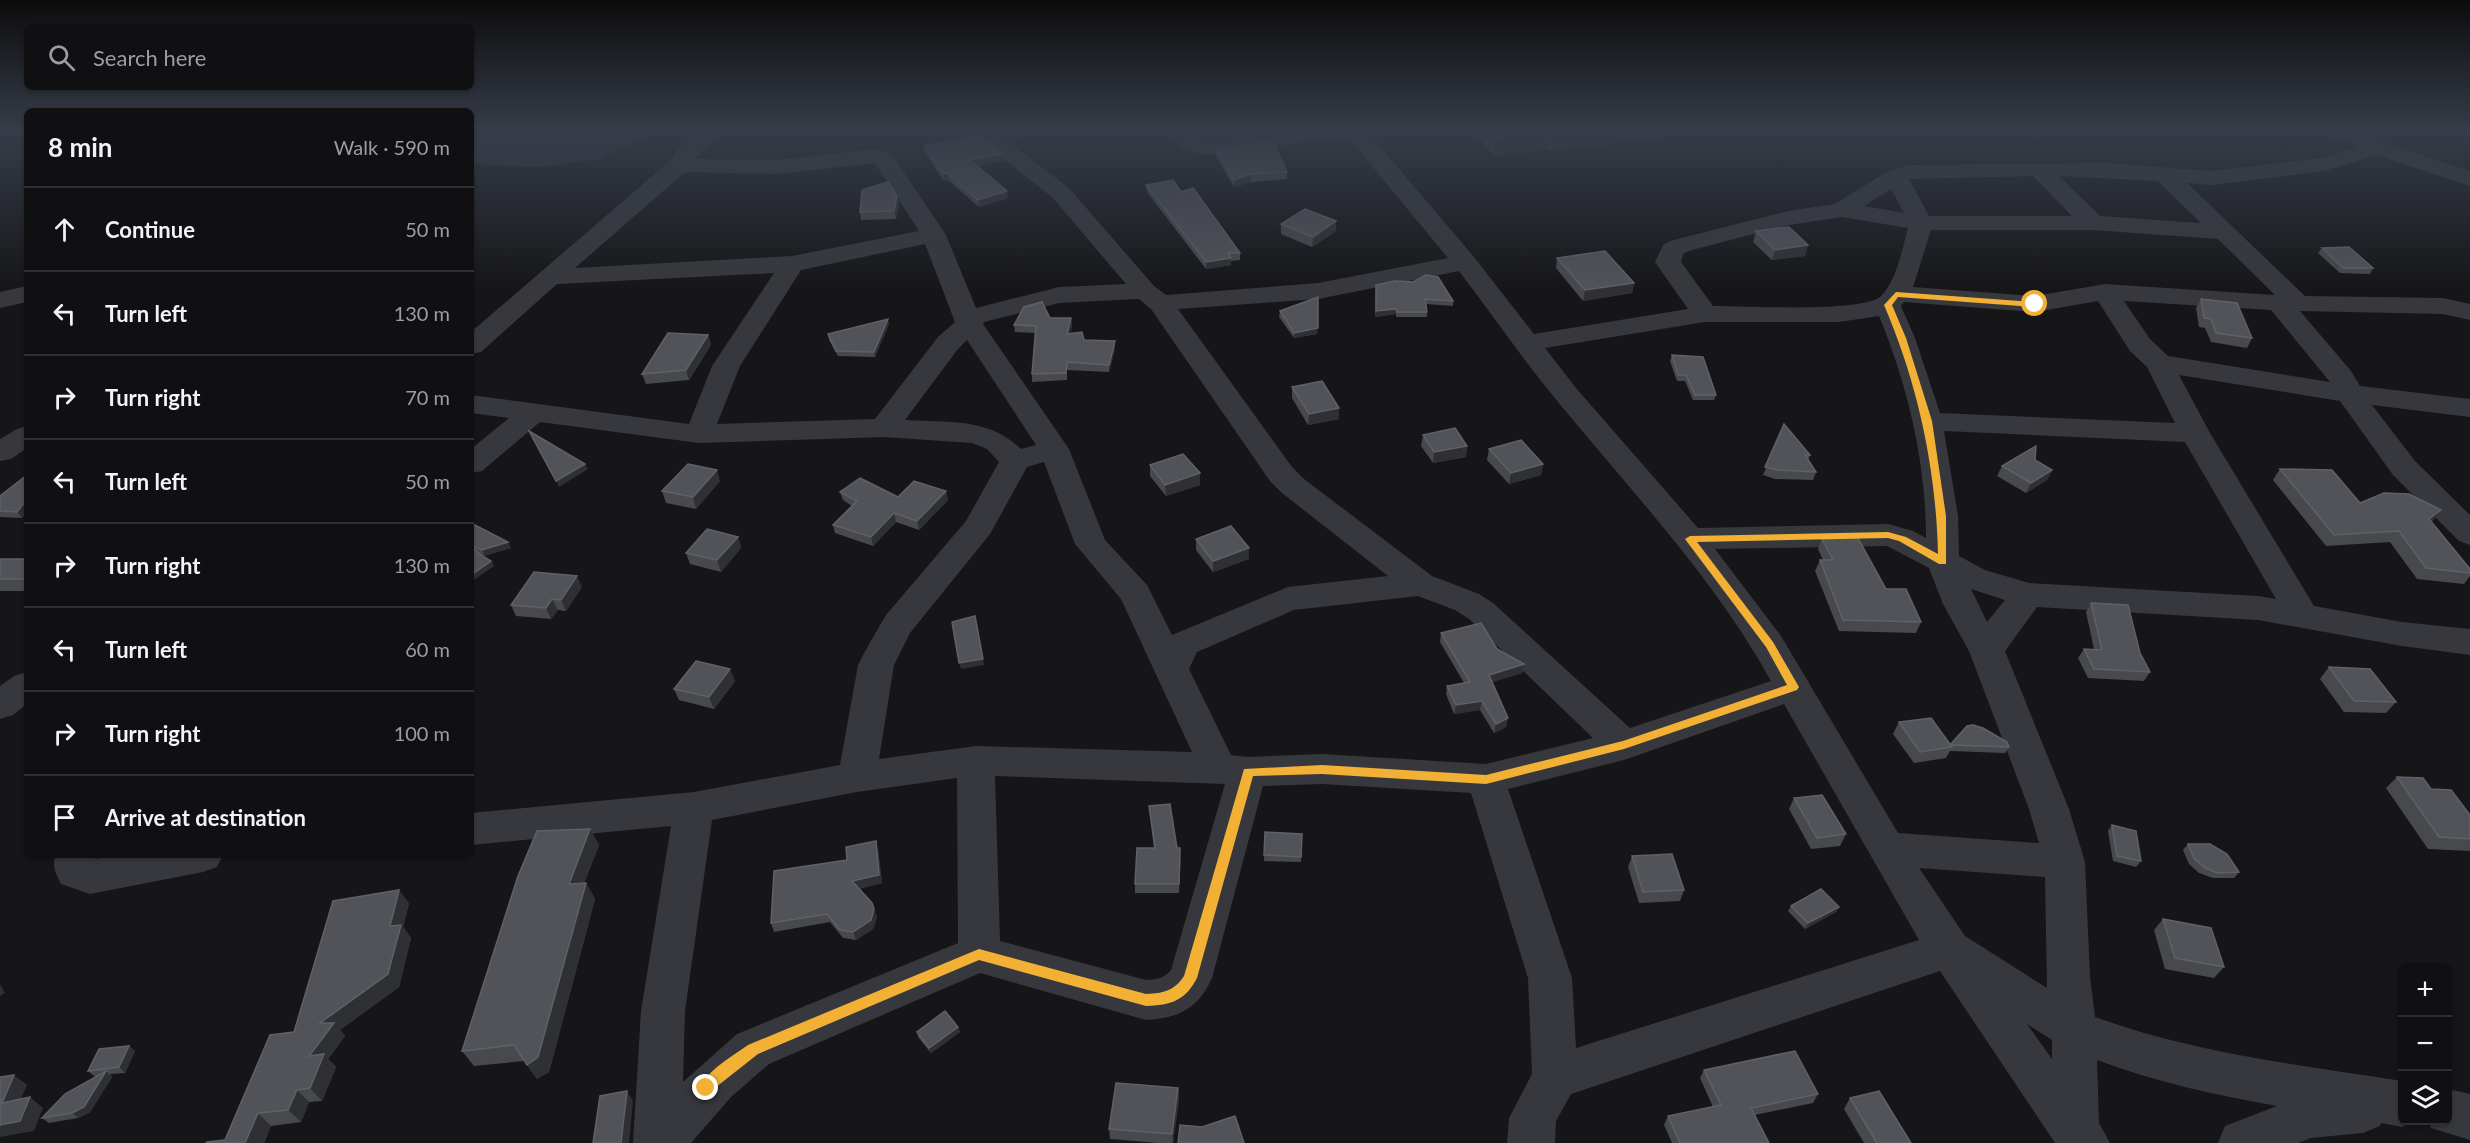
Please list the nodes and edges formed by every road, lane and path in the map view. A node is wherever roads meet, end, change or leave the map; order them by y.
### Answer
1 (658, 183) edge
2 (901, 183) edge
3 (1050, 183) edge
4 (1399, 183) edge
5 (1884, 183) edge
6 (1900, 183) edge
7 (2053, 183) edge
8 (2173, 183) edge
9 (1842, 210) junction
10 (1921, 223) junction
11 (2093, 223) junction
12 (2222, 232) junction
13 (934, 235) junction
14 (1465, 262) junction
15 (792, 264) junction
16 (553, 277) junction
17 (2105, 292) junction
18 (24, 295) edge
19 (1153, 297) junction
20 (1892, 299) junction
21 (0, 300) edge
22 (2288, 302) junction
23 (2470, 312) edge
24 (474, 314) edge
25 (1705, 314) junction
26 (507, 316) junction
27 (969, 324) junction
28 (1528, 343) junction
29 (474, 344) edge
30 (2158, 363) junction
31 (2352, 394) junction
32 (474, 404) edge
33 (2470, 408) edge
34 (534, 412) junction
35 (1928, 421) junction
36 (884, 428) junction
37 (2195, 433) junction
38 (699, 434) junction
39 (24, 437) edge
40 (1054, 449) junction
41 (0, 452) edge
42 (1015, 461) junction
43 (474, 462) edge
44 (2470, 534) edge
45 (1690, 539) junction
46 (1943, 561) junction
47 (1420, 584) junction
48 (2028, 596) junction
49 (2302, 614) junction
50 (2470, 642) edge
51 (1987, 651) junction
52 (1172, 668) junction
53 (1794, 687) junction
54 (1624, 745) junction
55 (976, 761) junction
56 (1233, 770) junction
57 (857, 777) junction
58 (1486, 779) junction
59 (694, 808) junction
60 (474, 830) edge
61 (1887, 849) junction
62 (75, 858) edge
63 (188, 858) edge
64 (2065, 862) junction
65 (1949, 949) junction
66 (979, 954) junction
67 (2074, 1030) junction
68 (1555, 1077) junction
69 (2398, 1104) edge
70 (2398, 1106) edge
71 (2452, 1113) edge
72 (2470, 1117) edge
73 (2081, 1138) edge
74 (657, 1143) edge
75 (661, 1143) edge
76 (1531, 1143) edge
77 (2242, 1143) edge

1 - 16 street
2 - 13 street
3 - 19 street
4 - 14 street
5 - 9 street
6 - 10 street
7 - 11 street
8 - 12 street
9 - 10 street
9 - 25 street
10 - 11 street
10 - 20 street
11 - 12 street
12 - 22 street
13 - 15 street
13 - 27 street
14 - 19 street
14 - 28 street
15 - 16 street
15 - 38 street
16 - 26 street
17 - 20 street
17 - 22 street
17 - 30 street
18 - 21 street
19 - 27 street
19 - 47 street
20 - 25 street
20 - 35 street
22 - 23 street
22 - 31 street
24 - 26 street
25 - 28 street
26 - 29 street
27 - 36 street
27 - 40 street
28 - 45 street
30 - 31 street
30 - 37 street
31 - 33 street
31 - 44 street
32 - 34 street
34 - 38 street
34 - 43 street
35 - 37 street
35 - 46 street
36 - 38 street
36 - 42 street
37 - 49 street
39 - 41 street
40 - 42 street
40 - 52 street
42 - 57 street
45 - 46 street
45 - 53 street
46 - 48 street
46 - 51 street
47 - 52 street
47 - 54 street
48 - 49 street
48 - 51 street
49 - 50 street
51 - 64 street
52 - 56 street
53 - 54 street
53 - 61 street
54 - 58 street
55 - 56 street
55 - 57 street
55 - 66 street
56 - 58 street
56 - 66 street
57 - 59 street
58 - 68 street
59 - 60 street
59 - 74 street
61 - 64 street
61 - 65 street
62 - 63 street
64 - 67 street
65 - 67 street
65 - 68 street
65 - 73 street
66 - 75 street
67 - 69 street
67 - 73 street
68 - 76 street
70 - 77 street
71 - 72 street

